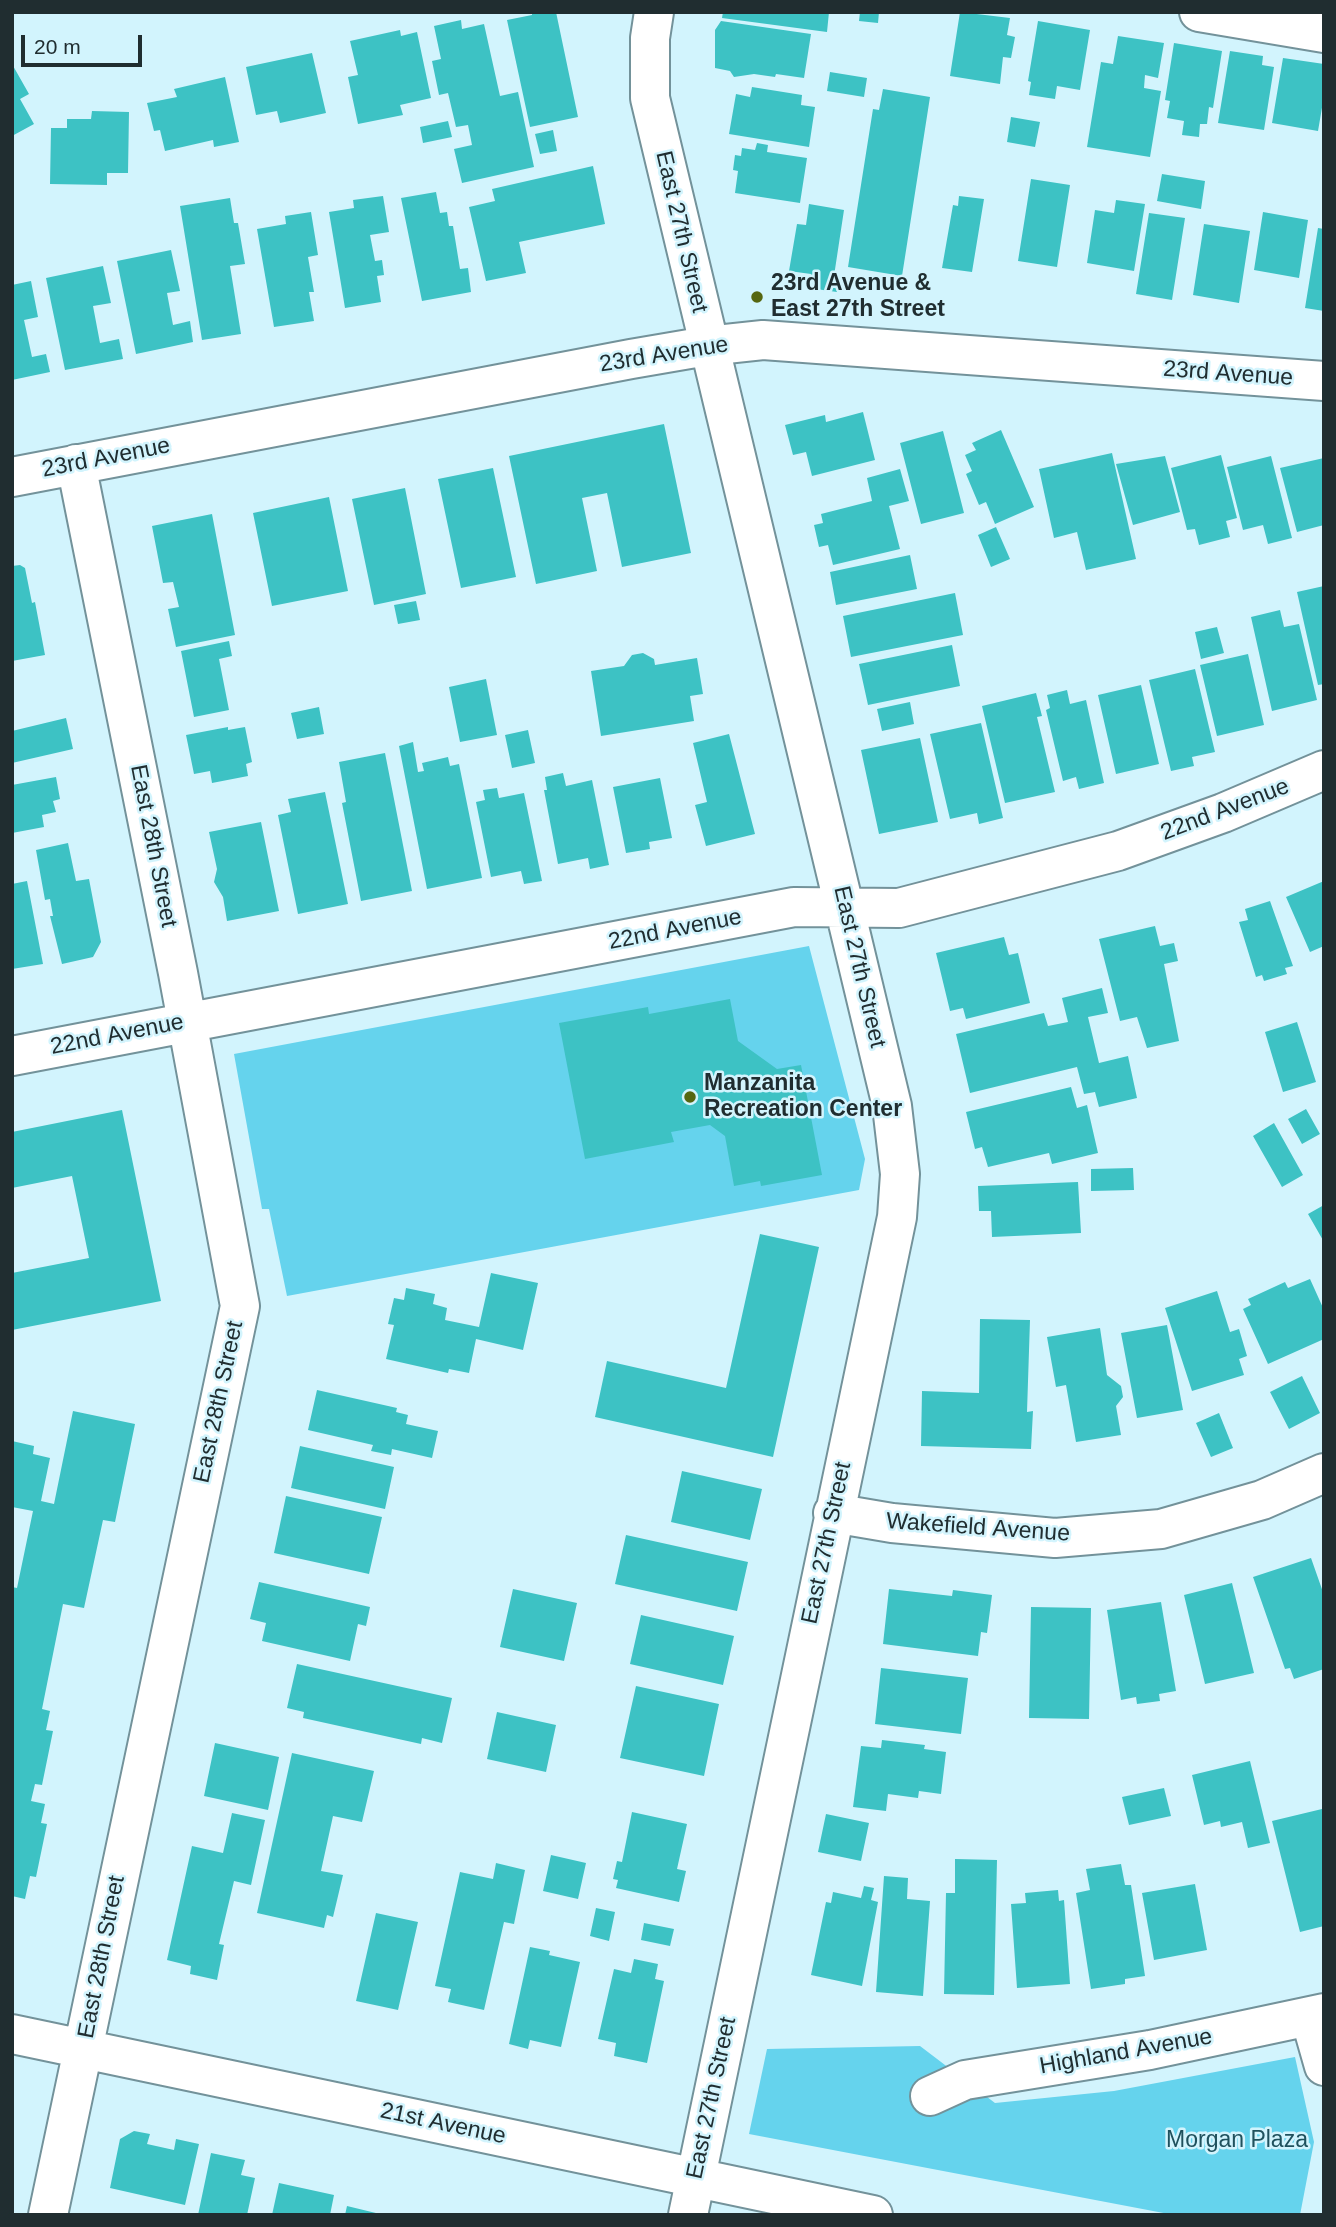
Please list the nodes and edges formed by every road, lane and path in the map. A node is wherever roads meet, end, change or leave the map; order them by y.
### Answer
1 (654, 12) edge
2 (1199, 12) edge
3 (1324, 33) edge
4 (707, 345) junction
5 (1324, 381) edge
6 (76, 464) junction
7 (12, 477) edge
8 (1324, 770) edge
9 (845, 908) junction
10 (187, 1021) junction
11 (12, 1056) edge
12 (1324, 1473) edge
13 (833, 1513) junction
14 (1317, 2015) edge
15 (12, 2034) edge
16 (83, 2050) junction
17 (1324, 2066) edge
18 (930, 2096) dead end
19 (696, 2176) junction
20 (48, 2215) edge
21 (688, 2215) edge
22 (873, 2215) edge

1 - 4 street, East 27th Street
2 - 3 street
4 - 5 street, 23rd Avenue
4 - 6 street, 23rd Avenue
4 - 9 street, East 27th Street
6 - 7 street, 23rd Avenue
6 - 10 street, East 28th Street
8 - 9 street, 22nd Avenue
9 - 10 street, 22nd Avenue
9 - 13 street, East 27th Street
10 - 11 street, 22nd Avenue
10 - 16 street, East 28th Street
12 - 13 street, Wakefield Avenue
13 - 19 street, East 27th Street
14 - 17 street
14 - 18 street, Highland Avenue
15 - 16 street, 21st Avenue
16 - 19 street, 21st Avenue
16 - 20 street, East 28th Street
19 - 21 street, East 27th Street
19 - 22 street, 21st Avenue

